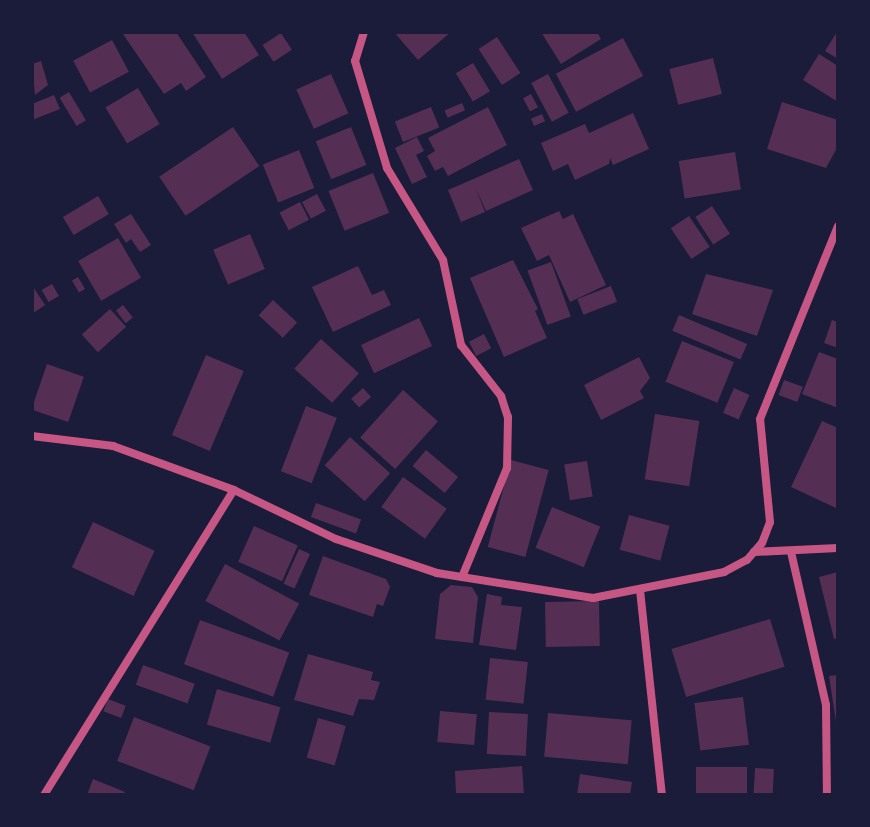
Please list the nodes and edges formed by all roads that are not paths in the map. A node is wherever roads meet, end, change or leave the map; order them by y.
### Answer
1 (364, 32) edge
2 (838, 226) edge
3 (32, 436) edge
4 (234, 490) junction
5 (838, 548) edge
6 (754, 552) junction
7 (791, 552) junction
8 (462, 577) junction
9 (640, 590) junction
10 (44, 795) edge
11 (662, 795) edge
12 (827, 795) edge

1 - 8 street
2 - 6 street
3 - 4 street
4 - 8 street
4 - 10 street
5 - 7 street
6 - 7 street
6 - 9 street
7 - 12 street
8 - 9 street
9 - 11 street

